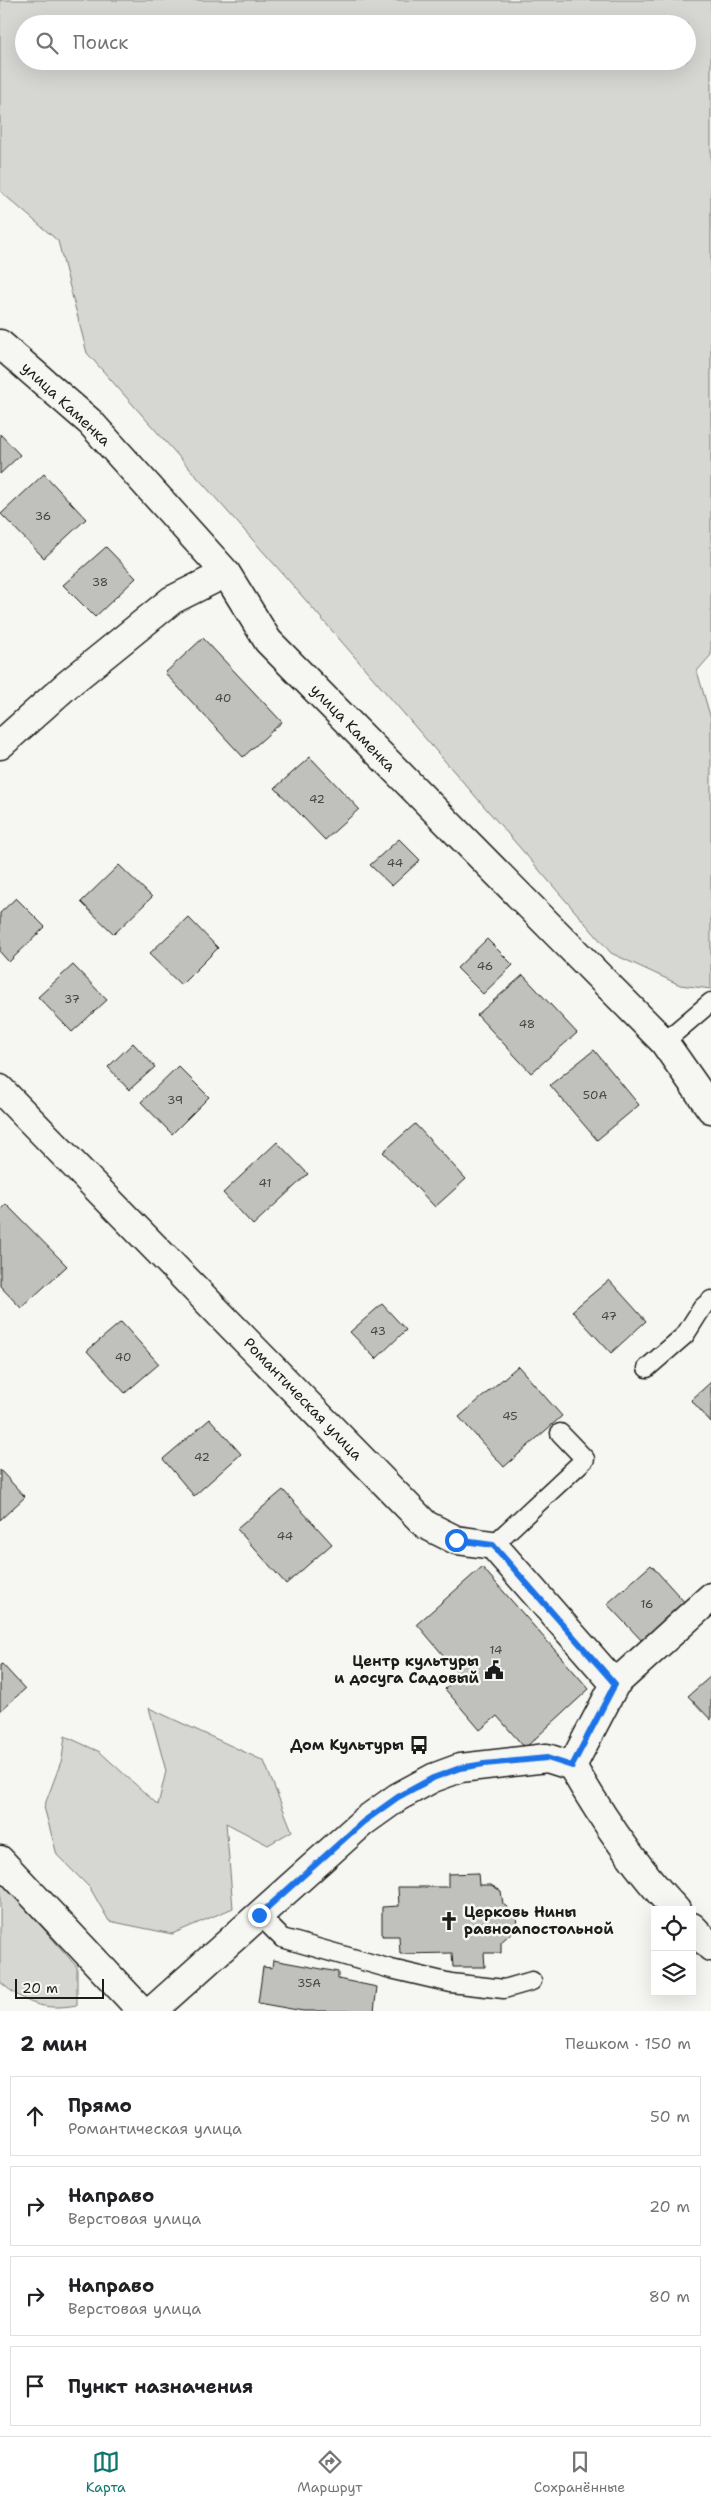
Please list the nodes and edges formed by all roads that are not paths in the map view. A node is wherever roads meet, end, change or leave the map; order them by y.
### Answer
1 (0, 344) edge
2 (226, 573) junction
3 (0, 744) edge
4 (711, 1002) edge
5 (664, 1042) junction
6 (0, 1089) edge
7 (711, 1109) edge
8 (711, 1300) edge
9 (647, 1368) dead end
10 (560, 1433) dead end
11 (493, 1545) junction
12 (711, 1597) edge
13 (615, 1684) junction
14 (572, 1766) junction
15 (0, 1860) edge
16 (672, 1906) edge
17 (259, 1915) junction
18 (696, 1932) edge
19 (711, 1947) edge
20 (532, 1981) dead end
21 (142, 2011) edge
22 (152, 2011) edge

1 - 2 street, улица Каменка
2 - 3 street
2 - 5 street, улица Каменка
4 - 5 lane
5 - 7 street, улица Каменка
6 - 11 street, Романтическая улица
8 - 9 lane
10 - 11 lane
11 - 13 street
12 - 13 street
13 - 14 street
14 - 16 street
14 - 17 street
15 - 21 street
17 - 20 lane
17 - 22 street
18 - 19 street

